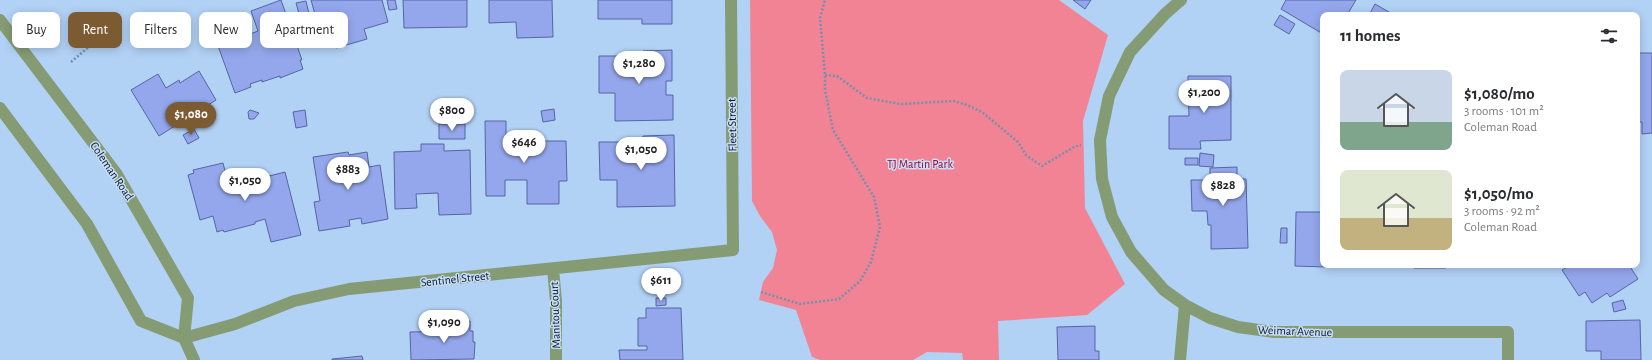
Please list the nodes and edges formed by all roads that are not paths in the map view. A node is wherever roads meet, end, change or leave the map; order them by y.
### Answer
1 (731, 0) edge
2 (1181, 0) edge
3 (0, 20) edge
4 (0, 108) edge
5 (733, 250) joint
6 (553, 269) junction
7 (1185, 305) junction
8 (184, 338) junction
9 (194, 360) edge
10 (556, 360) edge
11 (1180, 360) edge
12 (1508, 360) edge

1 - 5 street, Fleet Street
2 - 7 street, Weimar Avenue
3 - 8 street, Coleman Road
4 - 8 street
5 - 6 street, Sentinel Street
6 - 8 street, Sentinel Street
6 - 10 street, Manitou Court
7 - 11 street
7 - 12 street, Weimar Avenue
8 - 9 street

